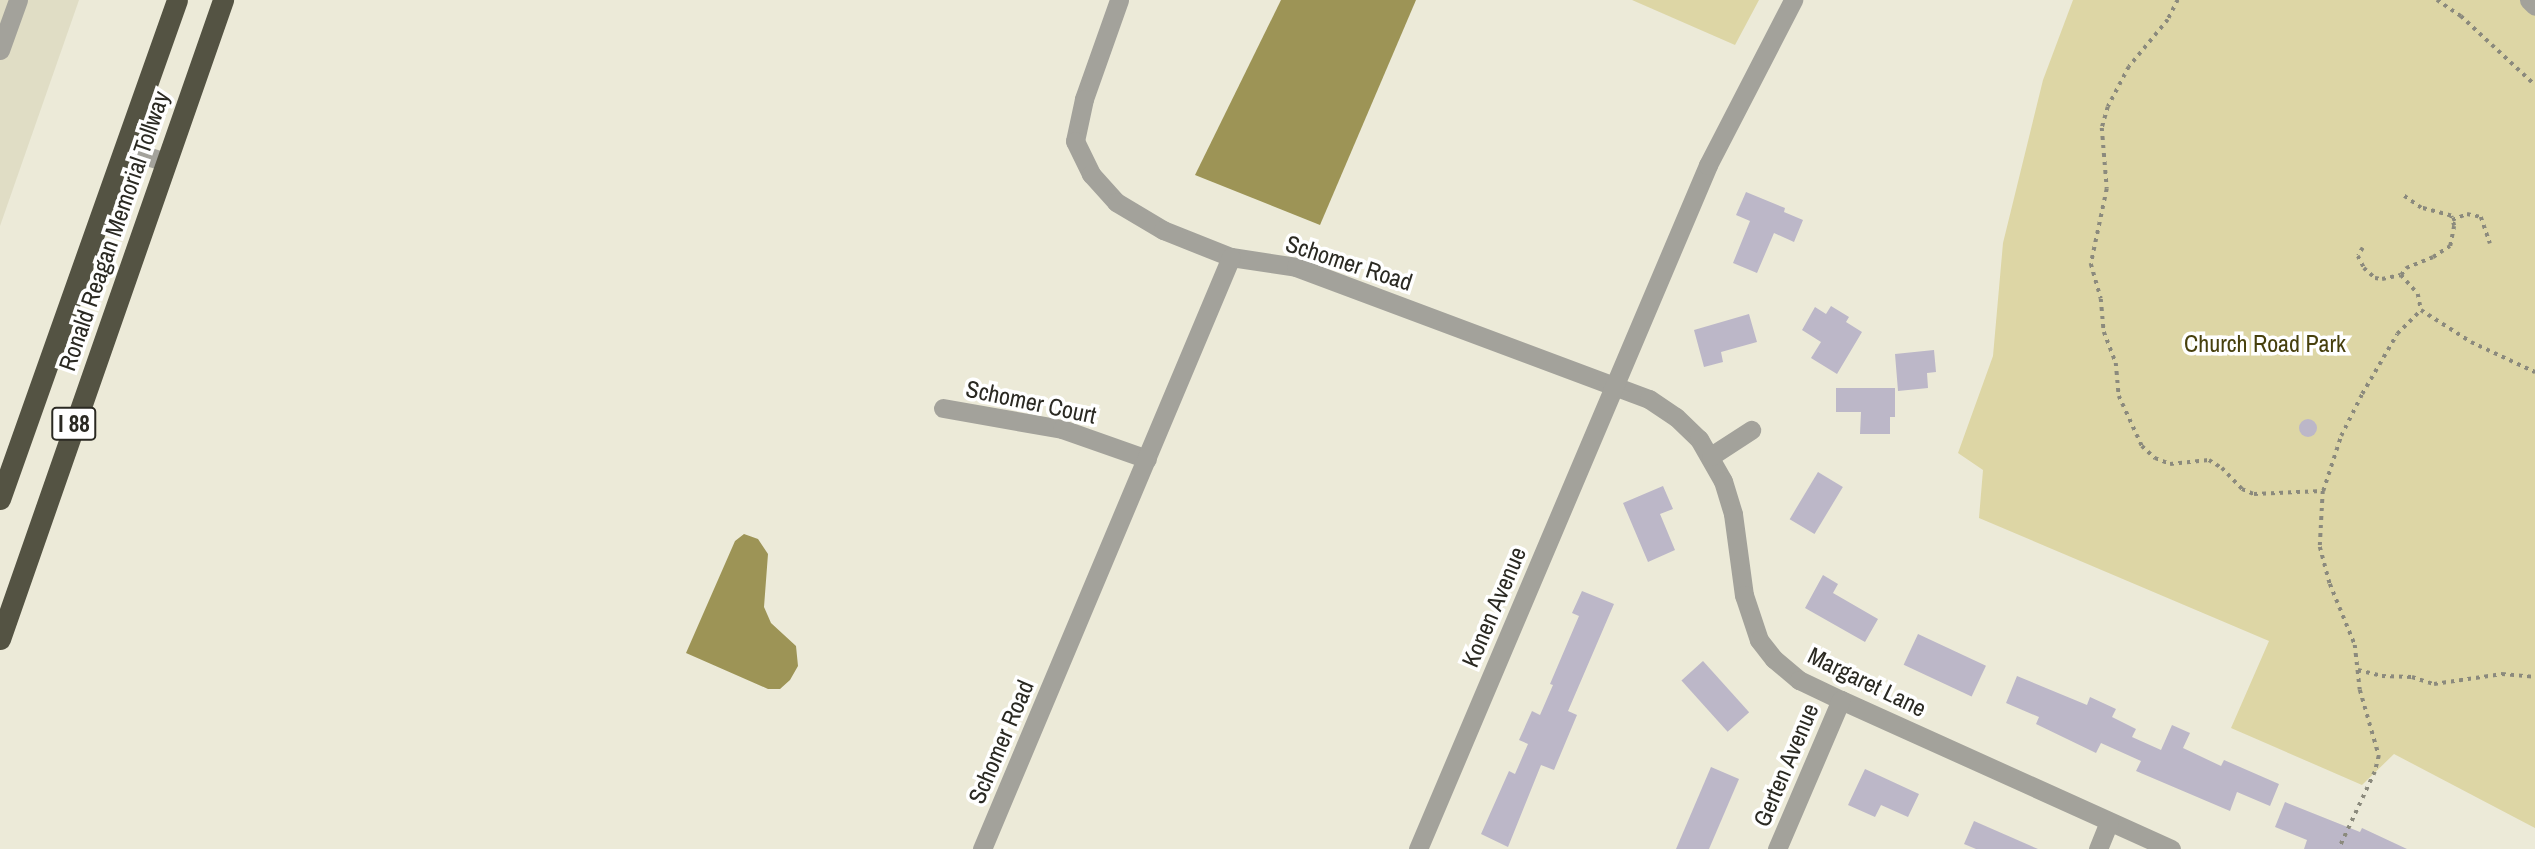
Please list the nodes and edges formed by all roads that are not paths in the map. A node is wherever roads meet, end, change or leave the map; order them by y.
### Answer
1 (18, 0) edge
2 (177, 0) edge
3 (223, 0) edge
4 (1119, 0) edge
5 (1793, 0) edge
6 (2529, 0) edge
7 (2535, 6) edge
8 (0, 50) edge
9 (124, 149) junction
10 (166, 162) junction
11 (1231, 257) junction
12 (1616, 384) junction
13 (943, 408) dead end
14 (1751, 430) dead end
15 (1711, 456) junction
16 (1147, 459) junction
17 (0, 499) edge
18 (0, 639) edge
19 (1841, 700) junction
20 (2109, 822) junction
21 (982, 849) edge
22 (1418, 849) edge
23 (1777, 849) edge
24 (2098, 849) edge
25 (2171, 849) edge

1 - 8 street
2 - 9 highway, Ronald Reagan Memorial Tollway / I 88
3 - 10 highway, Ronald Reagan Memorial Tollway / I 88
4 - 11 street
5 - 12 street
6 - 7 street
9 - 10 street
9 - 17 highway, Ronald Reagan Memorial Tollway / I 88
10 - 18 highway, Ronald Reagan Memorial Tollway / I 88
11 - 12 street, Schomer Road
11 - 16 street, Schomer Road
12 - 15 street, Margaret Lane
12 - 22 street, Konen Avenue
13 - 16 street, Schomer Court
14 - 15 street
15 - 19 street, Margaret Lane
16 - 21 street, Schomer Road
19 - 20 street, Margaret Lane
19 - 23 street, Gerten Avenue
20 - 24 street
20 - 25 street, Margaret Lane

